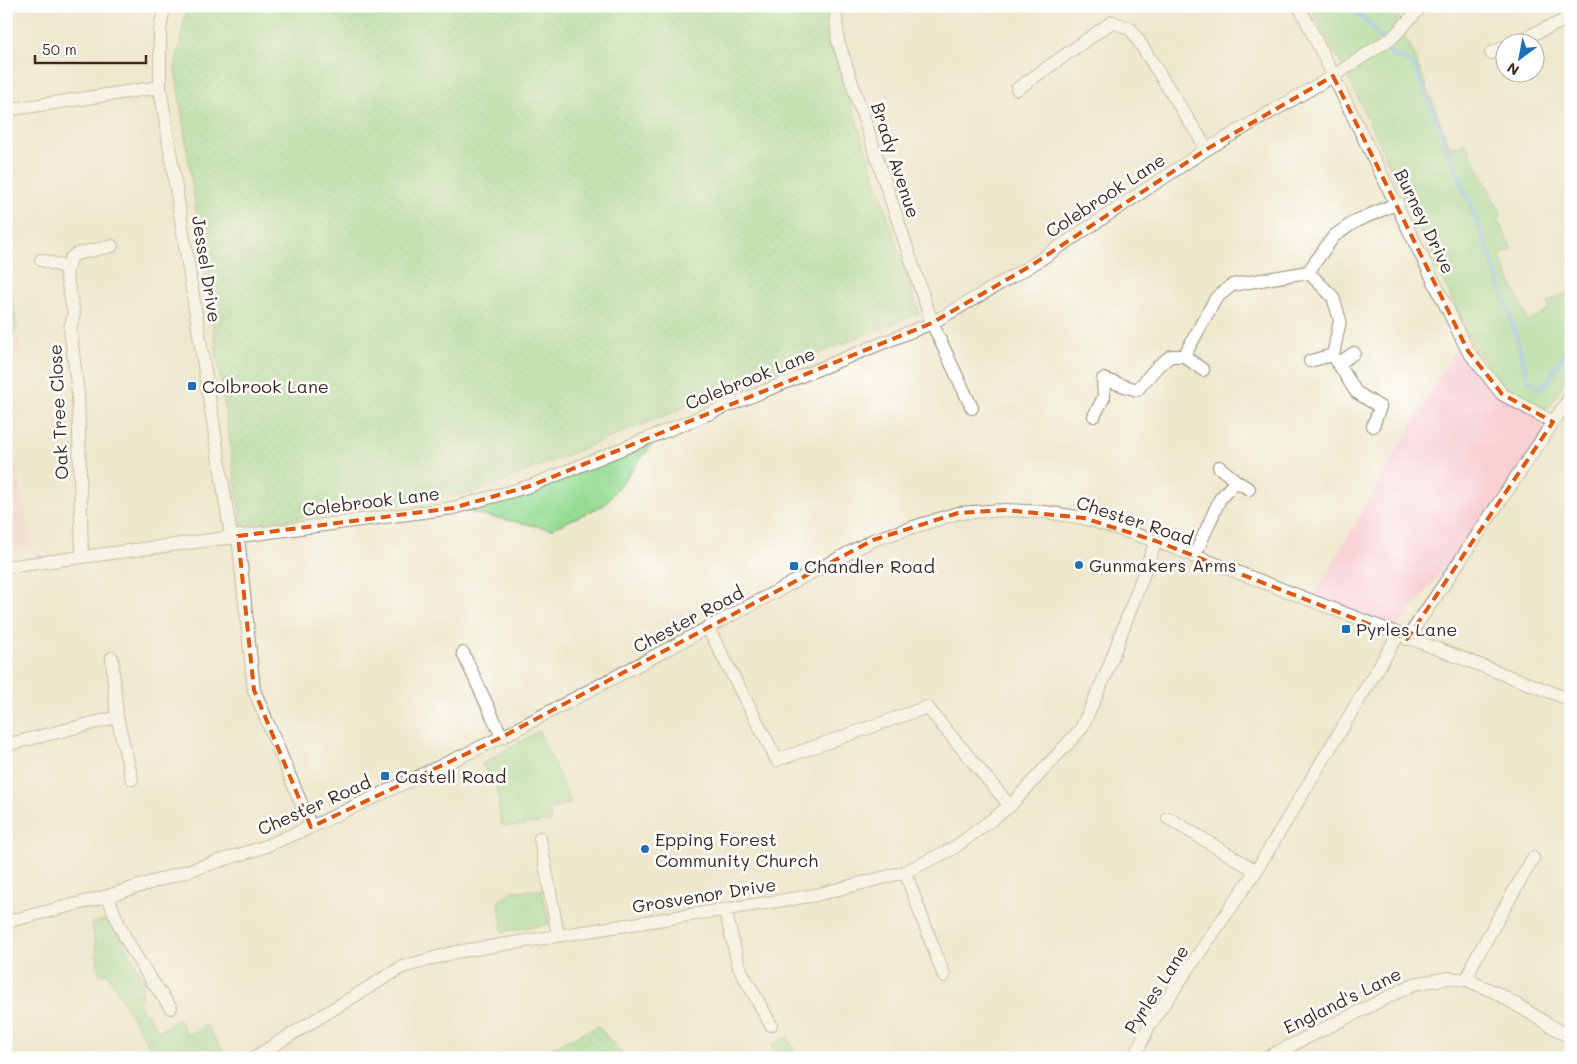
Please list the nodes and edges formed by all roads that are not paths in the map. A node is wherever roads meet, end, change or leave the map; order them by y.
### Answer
1 (164, 6) edge
2 (835, 6) edge
3 (1299, 6) edge
4 (1422, 6) edge
5 (1571, 11) edge
6 (1538, 32) edge
7 (1494, 52) edge
8 (1491, 53) dead end
9 (1333, 76) junction
10 (160, 88) junction
11 (1017, 89) dead end
12 (6, 110) edge
13 (1207, 149) junction
14 (1398, 203) junction
15 (112, 246) dead end
16 (41, 260) dead end
17 (68, 268) junction
18 (1308, 272) junction
19 (932, 324) junction
20 (1354, 352) dead end
21 (1184, 356) junction
22 (1336, 359) junction
23 (1310, 361) dead end
24 (1203, 370) dead end
25 (1571, 396) edge
26 (972, 408) dead end
27 (1094, 416) dead end
28 (1553, 422) junction
29 (1373, 426) dead end
30 (1219, 467) dead end
31 (1236, 481) junction
32 (1249, 489) dead end
33 (234, 536) junction
34 (1156, 541) junction
35 (82, 557) junction
36 (1194, 557) junction
37 (6, 567) edge
38 (708, 628) junction
39 (1402, 637) junction
40 (463, 653) dead end
41 (112, 658) dead end
42 (1571, 700) edge
43 (118, 717) junction
44 (502, 737) junction
45 (6, 745) edge
46 (132, 779) dead end
47 (1010, 806) junction
48 (1168, 818) dead end
49 (312, 827) junction
50 (540, 838) dead end
51 (1532, 858) dead end
52 (905, 872) junction
53 (1256, 872) junction
54 (108, 896) junction
55 (725, 910) junction
56 (6, 922) edge
57 (558, 935) junction
58 (944, 976) dead end
59 (1467, 980) junction
60 (170, 1008) dead end
61 (771, 1025) dead end
62 (1571, 1038) edge
63 (253, 1058) edge
64 (1134, 1058) edge
65 (1266, 1058) edge

1 - 10 street, Jessel Drive
2 - 19 street, Brady Avenue
3 - 9 street, Burney Drive
4 - 9 street, Colebrook Lane
5 - 6 street
7 - 8 street
9 - 13 street, Colebrook Lane
9 - 14 street, Burney Drive
10 - 12 street
10 - 33 street, Jessel Drive
11 - 13 street
13 - 19 street, Colebrook Lane
14 - 18 street
14 - 28 street, Burney Drive
15 - 17 street
16 - 17 street
17 - 35 street, Oak Tree Close
18 - 21 street
18 - 22 street
19 - 26 street, Brady Avenue
19 - 33 street, Colebrook Lane
20 - 22 street
21 - 24 street
21 - 27 street
22 - 23 street
22 - 29 street
25 - 28 street, Pyrles Lane
28 - 39 street, Pyrles Lane
30 - 31 street
31 - 32 street
31 - 36 street
33 - 35 street, Colebrook Lane
33 - 49 street
34 - 36 street, Chester Road
34 - 38 street, Chester Road
34 - 47 street, Grosvenor Drive
35 - 37 street, Colebrook Lane
36 - 39 street, Chester Road
38 - 44 street, Chester Road
38 - 47 street
39 - 42 street, Chester Road
39 - 53 street, Pyrles Lane
40 - 44 street
41 - 43 street
43 - 45 street
43 - 46 street
44 - 49 street, Chester Road
47 - 52 street, Grosvenor Drive
48 - 53 street
49 - 54 street, Chester Road
50 - 57 street
51 - 59 street
52 - 55 street, Grosvenor Drive
52 - 58 street
53 - 64 street, Pyrles Lane
54 - 56 street, Chester Road
54 - 60 street
55 - 57 street, Grosvenor Drive
55 - 61 street
57 - 63 street, Grosvenor Drive
59 - 62 street, England's Lane
59 - 65 street, England's Lane

